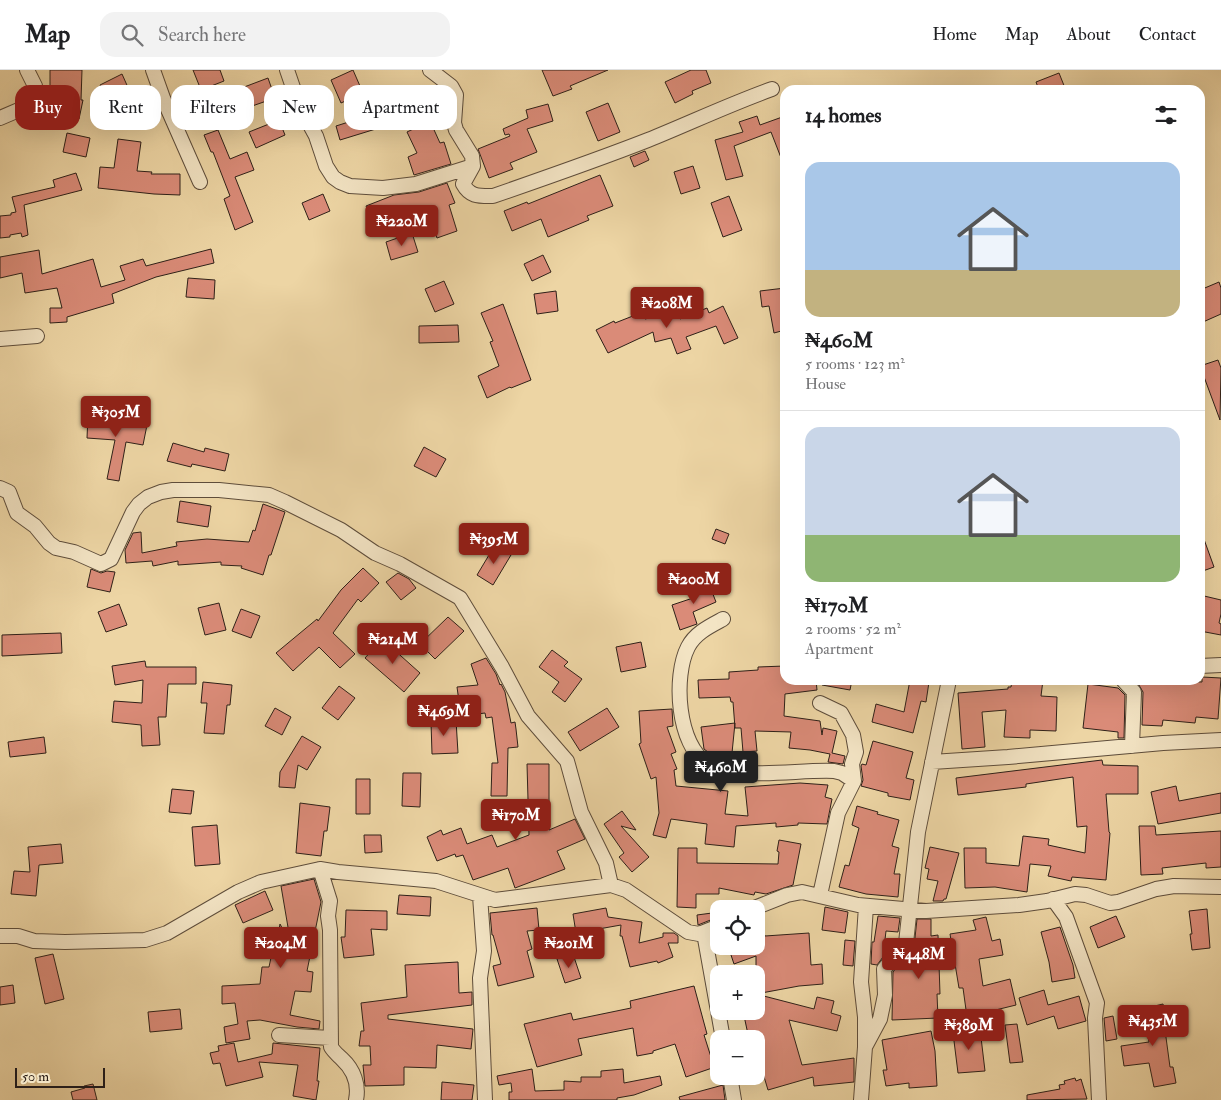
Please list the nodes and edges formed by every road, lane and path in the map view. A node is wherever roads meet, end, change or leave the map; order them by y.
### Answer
1 (27, 70) edge
2 (153, 70) edge
3 (287, 70) edge
4 (430, 70) edge
5 (772, 89) dead end
6 (0, 118) edge
7 (473, 166) junction
8 (200, 182) dead end
9 (37, 336) dead end
10 (0, 339) edge
11 (0, 488) edge
12 (723, 619) dead end
13 (1221, 665) edge
14 (1205, 666) edge
15 (948, 685) edge
16 (1128, 685) edge
17 (820, 703) dead end
18 (1221, 740) edge
19 (1132, 746) junction
20 (932, 762) junction
21 (854, 781) junction
22 (320, 869) junction
23 (611, 885) junction
24 (1220, 890) edge
25 (820, 895) junction
26 (480, 896) junction
27 (1054, 900) junction
28 (765, 904) edge
29 (866, 906) junction
30 (909, 909) junction
31 (710, 930) edge
32 (704, 933) junction
33 (0, 936) edge
34 (721, 1030) edge
35 (279, 1035) dead end
36 (330, 1038) junction
37 (865, 1047) junction
38 (732, 1085) edge
39 (356, 1100) edge
40 (485, 1100) edge
41 (734, 1100) edge
42 (861, 1100) edge
43 (1099, 1100) edge

1 - 6 street
2 - 8 street
3 - 7 street
4 - 7 street
5 - 7 street
9 - 10 street
11 - 23 street
12 - 21 street
13 - 14 street
15 - 20 street
16 - 19 street
17 - 21 street
18 - 19 street
19 - 20 street
20 - 30 street
21 - 25 street
22 - 26 street
22 - 33 street
22 - 36 street
23 - 26 street
23 - 32 street
24 - 27 street
25 - 28 street
25 - 29 street
26 - 40 street
27 - 30 street
27 - 43 street
29 - 30 street
29 - 37 street
30 - 37 street
31 - 32 street
32 - 34 street
35 - 36 street
36 - 39 street
37 - 42 street
38 - 41 street

